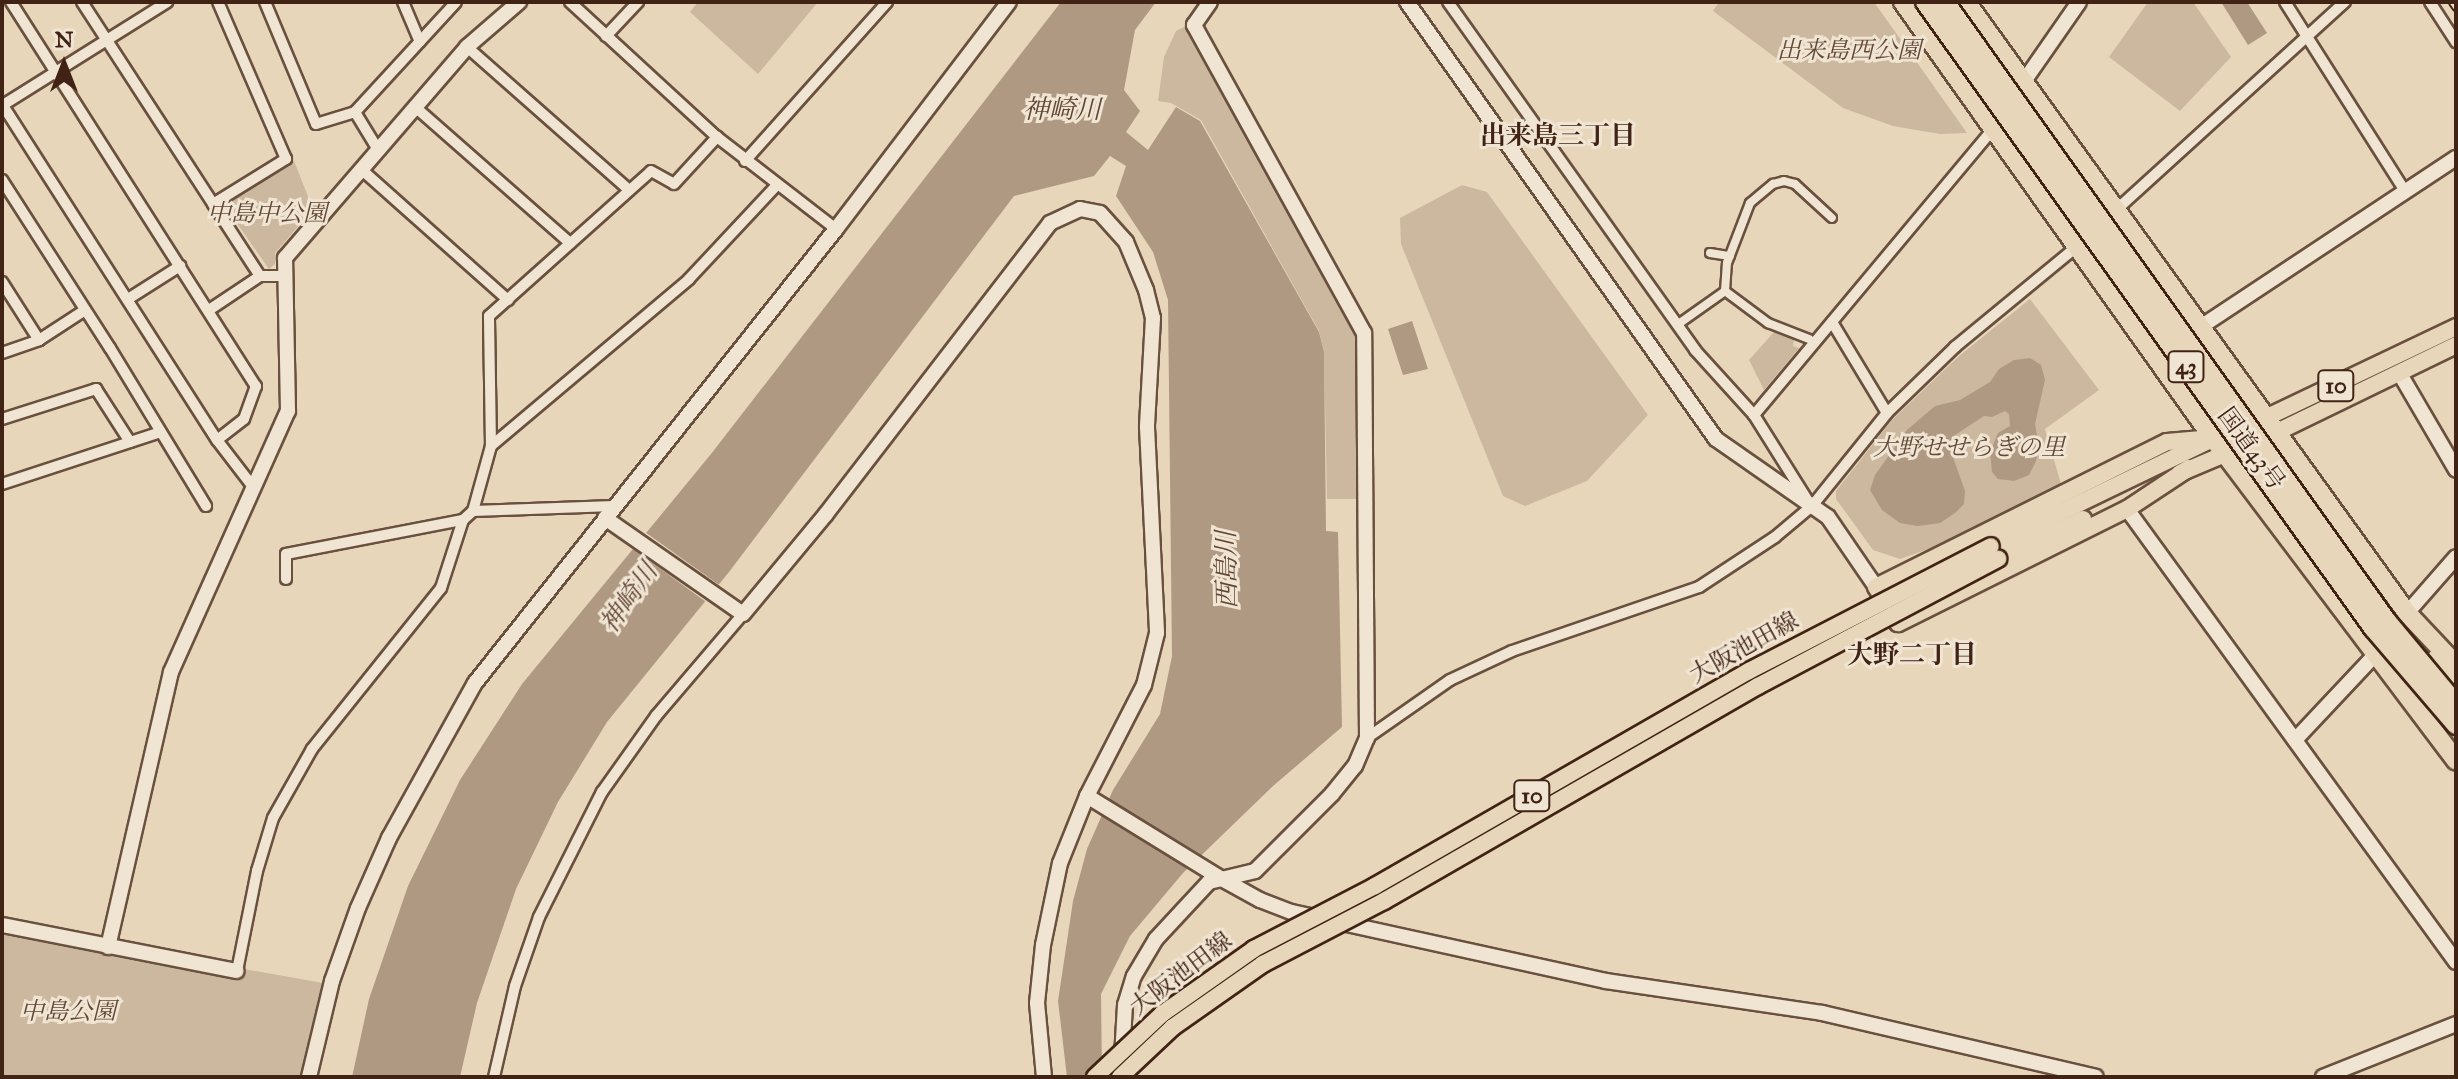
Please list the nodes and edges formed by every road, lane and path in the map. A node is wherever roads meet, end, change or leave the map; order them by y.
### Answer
1 (11, 2) edge
2 (82, 2) edge
3 (167, 2) edge
4 (218, 2) edge
5 (265, 2) edge
6 (403, 2) edge
7 (456, 2) edge
8 (519, 2) edge
9 (570, 2) edge
10 (638, 2) edge
11 (887, 2) edge
12 (1009, 2) edge
13 (1210, 2) edge
14 (1407, 2) edge
15 (1448, 2) edge
16 (1893, 2) edge
17 (1903, 2) edge
18 (1925, 2) edge
19 (1945, 2) edge
20 (2079, 2) edge
21 (2285, 2) edge
22 (2345, 2) edge
23 (2430, 2) edge
24 (1968, 4) edge
25 (606, 36) junction
26 (2309, 38) junction
27 (107, 42) junction
28 (420, 42) junction
29 (2456, 42) edge
30 (467, 47) junction
31 (1944, 59) junction
32 (56, 73) junction
33 (2023, 82) junction
34 (3, 104) edge
35 (414, 106) junction
36 (355, 112) junction
37 (1994, 128) junction
38 (717, 137) junction
39 (377, 148) junction
40 (2456, 158) edge
41 (745, 161) junction
42 (361, 169) junction
43 (2, 180) edge
44 (777, 185) junction
45 (628, 189) junction
46 (2405, 191) junction
47 (213, 204) junction
48 (2115, 211) junction
49 (1832, 218) dead end
50 (836, 229) junction
51 (570, 243) junction
52 (2075, 248) junction
53 (1710, 253) dead end
54 (1730, 256) junction
55 (180, 266) junction
56 (260, 276) junction
57 (285, 276) junction
58 (2, 282) edge
59 (1725, 291) junction
60 (128, 299) junction
61 (508, 300) junction
62 (85, 310) junction
63 (209, 310) junction
64 (1832, 322) junction
65 (1677, 325) junction
66 (2202, 326) junction
67 (2456, 327) edge
68 (1809, 339) dead end
69 (39, 340) junction
70 (2456, 345) edge
71 (2, 353) edge
72 (2400, 374) junction
73 (1887, 413) junction
74 (1754, 415) junction
75 (2, 419) edge
76 (2272, 425) junction
77 (161, 432) junction
78 (217, 440) junction
79 (130, 442) junction
80 (2218, 445) junction
81 (491, 446) junction
82 (2189, 468) junction
83 (2456, 470) edge
84 (2, 484) edge
85 (254, 488) junction
86 (206, 506) dead end
87 (1812, 506) junction
88 (2127, 509) junction
89 (473, 511) junction
90 (612, 516) junction
91 (463, 520) junction
92 (1995, 553) junction
93 (2456, 557) edge
94 (286, 579) dead end
95 (1876, 587) junction
96 (739, 611) junction
97 (2407, 613) junction
98 (2374, 656) junction
99 (2456, 665) edge
100 (2456, 682) edge
101 (2456, 704) edge
102 (2415, 711) junction
103 (2456, 725) edge
104 (1367, 738) junction
105 (2295, 740) junction
106 (2456, 749) edge
107 (2456, 761) edge
108 (1092, 799) junction
109 (1222, 879) junction
110 (2, 925) edge
111 (108, 947) junction
112 (2456, 962) edge
113 (237, 971) joint
114 (2456, 1024) edge
115 (309, 1077) edge
116 (494, 1077) edge
117 (1044, 1077) edge
118 (1095, 1077) edge
119 (1121, 1077) edge
120 (2096, 1077) edge
121 (2323, 1077) edge

1 - 32 street
2 - 27 street
3 - 27 street
4 - 47 street
5 - 36 street
6 - 28 street
7 - 28 street
8 - 30 street
9 - 25 street
10 - 25 street
11 - 41 street
12 - 50 street
13 - 104 street
14 - 87 street
15 - 65 street
16 - 31 street
17 - 31 highway, 国道43号 / 43
18 - 103 highway, 国道43号 / 43, bridge
19 - 101 highway, 国道43号 / 43, bridge
20 - 33 street
21 - 26 street
22 - 26 street
23 - 29 street
24 - 33 highway, 国道43号 / 43
25 - 38 street
26 - 46 street
26 - 48 street
27 - 32 street
27 - 47 street
28 - 36 street
30 - 35 street
30 - 45 street
31 - 37 highway, 国道43号 / 43
32 - 34 street
32 - 55 street
33 - 37 street
33 - 48 highway, 国道43号 / 43
34 - 60 street
35 - 39 street
35 - 51 street
36 - 39 street
37 - 52 highway, 国道43号 / 43
37 - 64 street
38 - 41 street
38 - 45 street
39 - 42 street
40 - 46 street
41 - 44 street
42 - 57 street
42 - 61 street
43 - 62 street
44 - 50 street
44 - 81 street
45 - 51 street
46 - 66 street
47 - 56 street
48 - 66 highway, 国道43号 / 43
49 - 54 street
50 - 90 street
51 - 61 street
52 - 73 street
52 - 80 highway, 国道43号 / 43
53 - 54 street
54 - 59 street
55 - 60 street
55 - 63 street
56 - 57 street
56 - 63 street
57 - 85 street
58 - 69 street
59 - 65 street
59 - 68 street
60 - 78 street
61 - 81 street
62 - 69 street
62 - 77 street
63 - 78 street
64 - 73 street
64 - 74 street
65 - 74 street
66 - 76 highway, 国道43号 / 43
67 - 76 main road, 大阪池田線 / 10
69 - 71 street
70 - 72 main road, 大阪池田線 / 10
72 - 76 main road, 大阪池田線 / 10
72 - 83 street
73 - 87 street
74 - 87 street
75 - 79 street
76 - 80 main road, 大阪池田線 / 10
76 - 97 highway, 国道43号 / 43
77 - 79 street
77 - 86 street
78 - 85 street
79 - 84 street
80 - 82 main road, 大阪池田線 / 10
80 - 92 main road, 大阪池田線 / 10
80 - 95 main road
80 - 98 highway, 国道43号 / 43
81 - 89 street
82 - 88 main road
82 - 92 main road, 大阪池田線 / 10
85 - 111 street
87 - 95 street
87 - 104 street
88 - 95 main road
88 - 105 street
89 - 90 street
89 - 91 street
90 - 96 street
90 - 115 street
91 - 94 street
91 - 113 street
92 - 118 main road, 大阪池田線 / 10, bridge
92 - 119 main road, 大阪池田線 / 10, bridge
93 - 97 street
96 - 108 street
96 - 116 street
97 - 99 highway, 国道43号 / 43
97 - 100 highway
98 - 102 highway, 国道43号 / 43
98 - 105 street
102 - 106 highway
102 - 107 highway, 国道43号 / 43
104 - 109 street
105 - 112 street
108 - 109 street
108 - 117 street
109 - 119 street
109 - 120 street
110 - 111 street
111 - 113 street
114 - 121 street

